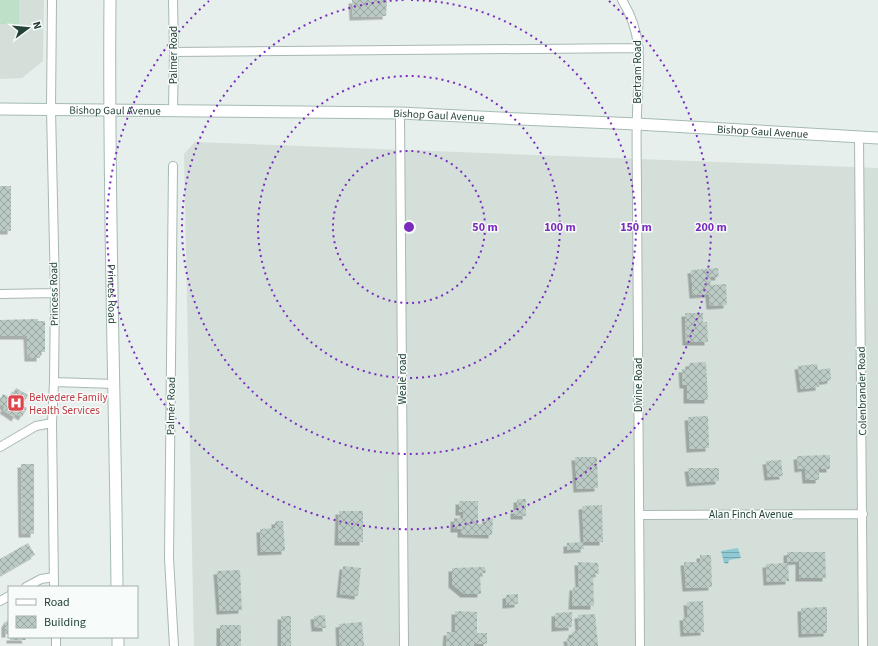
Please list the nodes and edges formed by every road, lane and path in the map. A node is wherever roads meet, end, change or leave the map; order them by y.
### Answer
1 (52, 0) edge
2 (110, 0) edge
3 (173, 0) edge
4 (622, 0) edge
5 (639, 48) junction
6 (174, 52) junction
7 (0, 109) edge
8 (52, 109) junction
9 (109, 109) junction
10 (173, 110) junction
11 (400, 113) junction
12 (637, 124) junction
13 (859, 137) junction
14 (878, 138) edge
15 (174, 166) dead end
16 (54, 293) junction
17 (0, 294) edge
18 (54, 382) junction
19 (115, 384) junction
20 (52, 423) junction
21 (0, 447) edge
22 (863, 514) junction
23 (639, 515) junction
24 (54, 577) junction
25 (28, 586) edge
26 (54, 586) edge
27 (117, 586) edge
28 (174, 646) edge
29 (404, 646) edge
30 (640, 646) edge
31 (863, 646) edge

1 - 8 street, Princess Road
2 - 9 main road, Princes Road
3 - 6 street, Palmer Road
4 - 5 street, Bertram Road
5 - 6 street
5 - 12 street, Bertram Road
6 - 10 street, Palmer Road
7 - 8 main road, Bishop Gaul Avenue
8 - 9 main road, Bishop Gaul Avenue
8 - 16 street, Princess Road
9 - 10 main road, Bishop Gaul Avenue
9 - 19 main road, Princes Road
10 - 11 main road, Bishop Gaul Avenue
11 - 12 main road, Bishop Gaul Avenue
11 - 29 street, Weale road
12 - 13 main road, Bishop Gaul Avenue
12 - 23 street, Divine Road
13 - 14 main road, Bishop Gaul Avenue
13 - 22 street, Colenbrander Road
15 - 28 street, Palmer Road
16 - 17 street
16 - 18 street, Princess Road
18 - 19 street
18 - 20 street, Princess Road
19 - 27 main road, Princes Road
20 - 21 street
20 - 24 street, Princess Road
22 - 23 street, Alan Finch Avenue
22 - 31 street, Colenbrander Road
23 - 30 street, Divine Road
24 - 25 street
24 - 26 street, Princess Road

